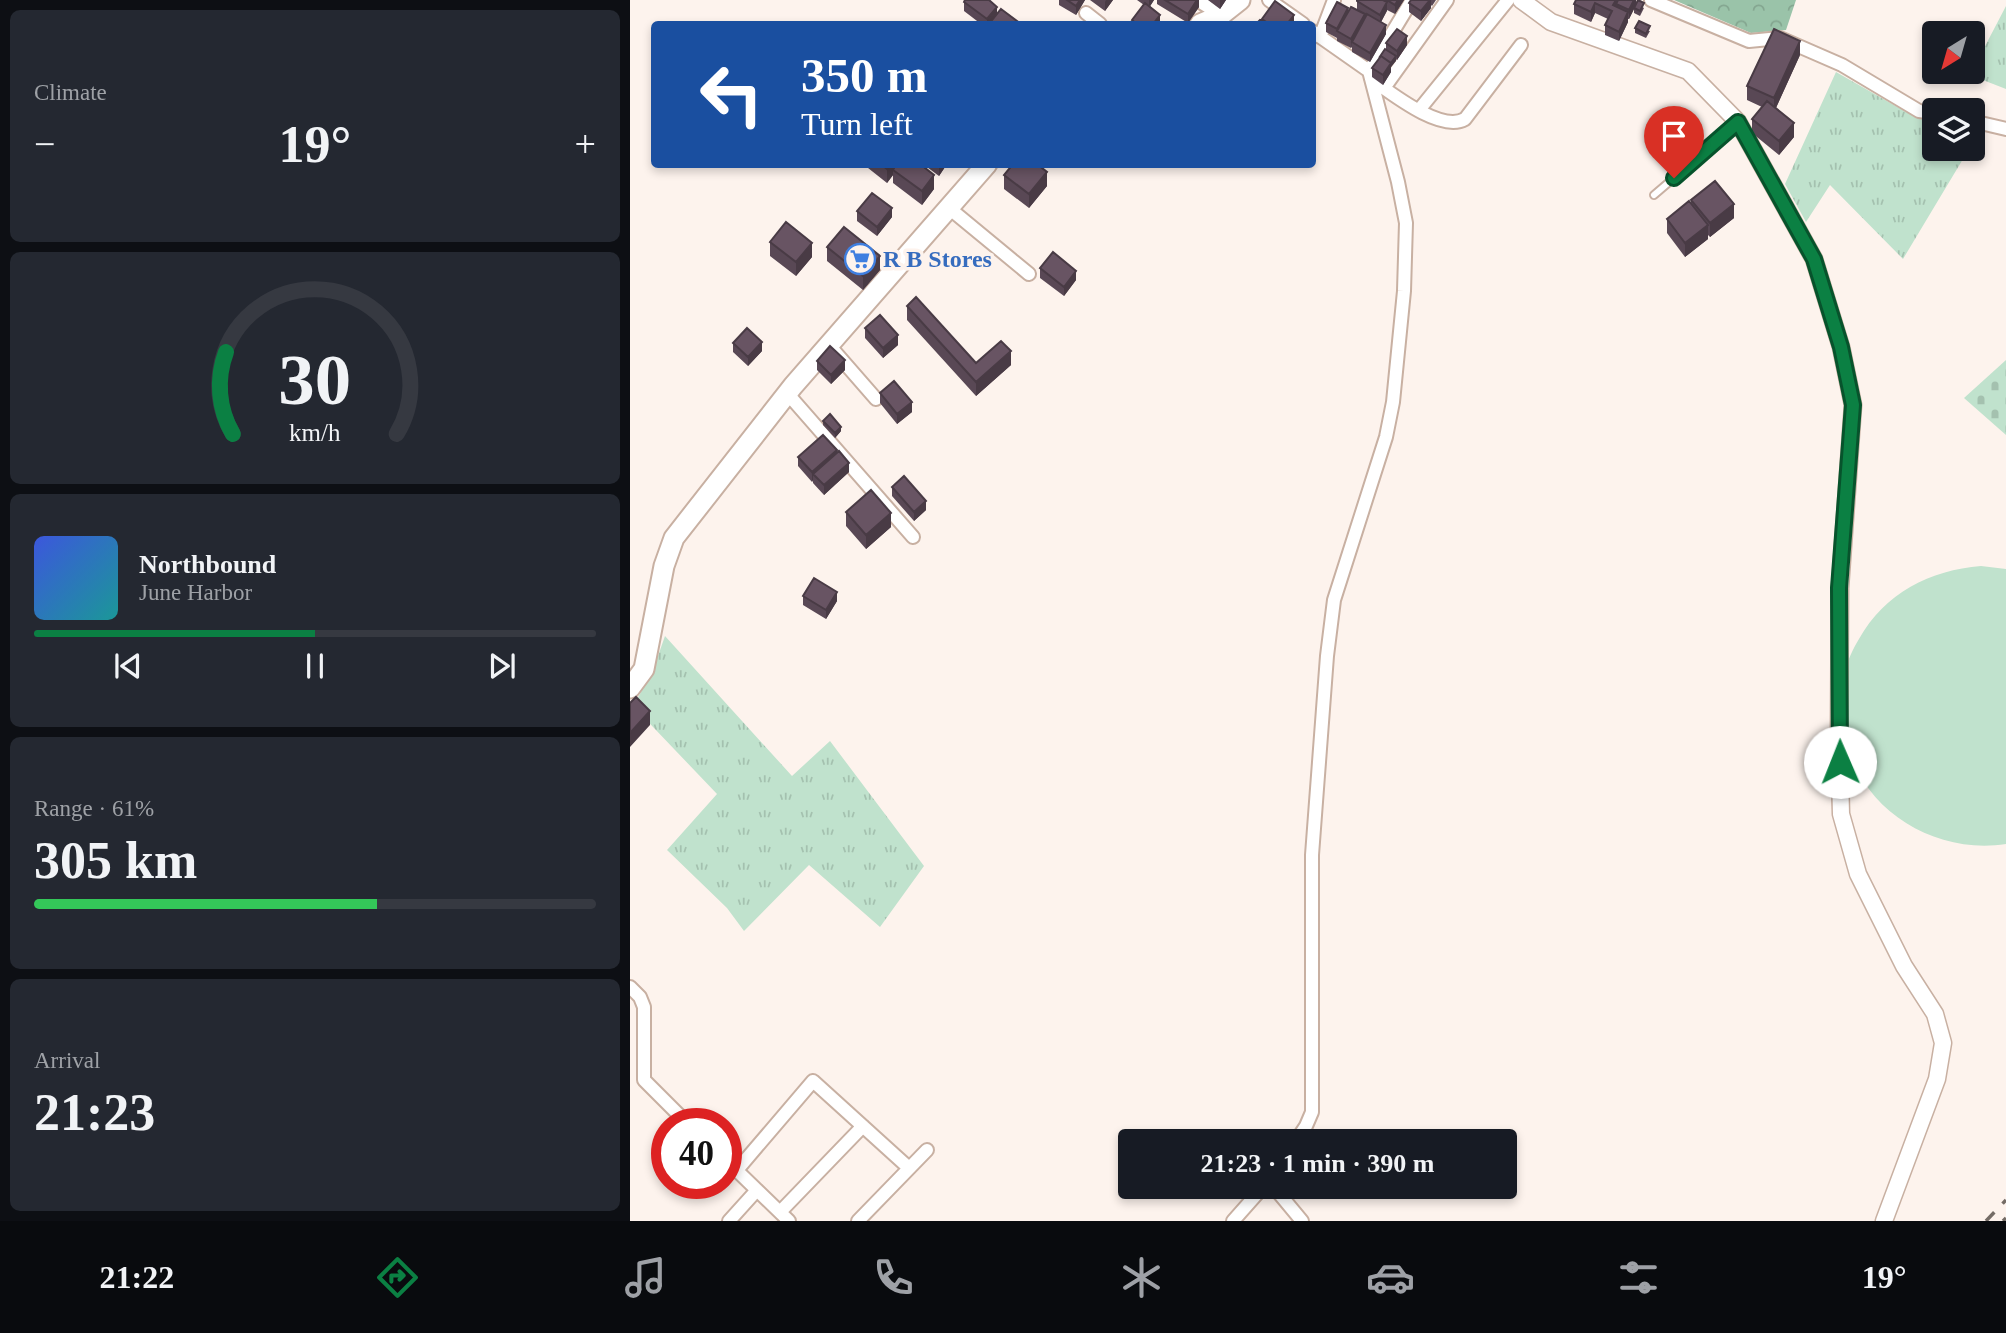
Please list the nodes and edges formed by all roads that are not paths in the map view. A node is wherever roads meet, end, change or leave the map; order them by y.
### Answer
1 (1197, 0) edge
2 (1240, 0) edge
3 (1269, 0) edge
4 (1334, 0) edge
5 (1412, 0) edge
6 (1447, 0) edge
7 (1508, 0) edge
8 (1521, 0) edge
9 (1651, 0) edge
10 (1086, 13) dead end
11 (1221, 15) junction
12 (1096, 21) edge
13 (1207, 21) edge
14 (1299, 21) edge
15 (1316, 34) edge
16 (1521, 45) dead end
17 (1370, 75) junction
18 (1384, 88) junction
19 (1419, 110) junction
20 (1922, 111) edge
21 (1738, 122) junction
22 (1985, 124) edge
23 (2006, 130) edge
24 (984, 168) edge
25 (1654, 195) dead end
26 (949, 208) junction
27 (1029, 274) dead end
28 (829, 345) junction
29 (787, 393) junction
30 (876, 399) dead end
31 (913, 537) dead end
32 (630, 688) edge
33 (630, 987) edge
34 (672, 1108) edge
35 (863, 1126) junction
36 (1304, 1129) edge
37 (927, 1150) dead end
38 (742, 1164) edge
39 (909, 1168) junction
40 (742, 1175) edge
41 (757, 1190) junction
42 (1252, 1199) edge
43 (1284, 1199) edge
44 (784, 1217) edge
45 (729, 1221) edge
46 (858, 1221) edge
47 (1233, 1221) edge
48 (1302, 1221) edge
49 (1884, 1221) edge

1 - 11 street
2 - 11 main road
3 - 14 street
4 - 15 street
5 - 17 street
6 - 18 street
7 - 19 street
8 - 21 street
9 - 20 street
10 - 12 street
11 - 13 main road
15 - 17 street
16 - 19 street
17 - 18 street
17 - 36 street
18 - 19 street
21 - 25 lane
21 - 49 street
22 - 23 street
24 - 26 main road
26 - 27 street
26 - 28 main road
28 - 29 main road
28 - 30 street
29 - 31 street
29 - 32 main road
33 - 34 street
35 - 38 street
35 - 39 street
35 - 44 street
37 - 39 street
39 - 46 street
40 - 41 street
41 - 44 street
41 - 45 street
42 - 47 street
43 - 48 street

